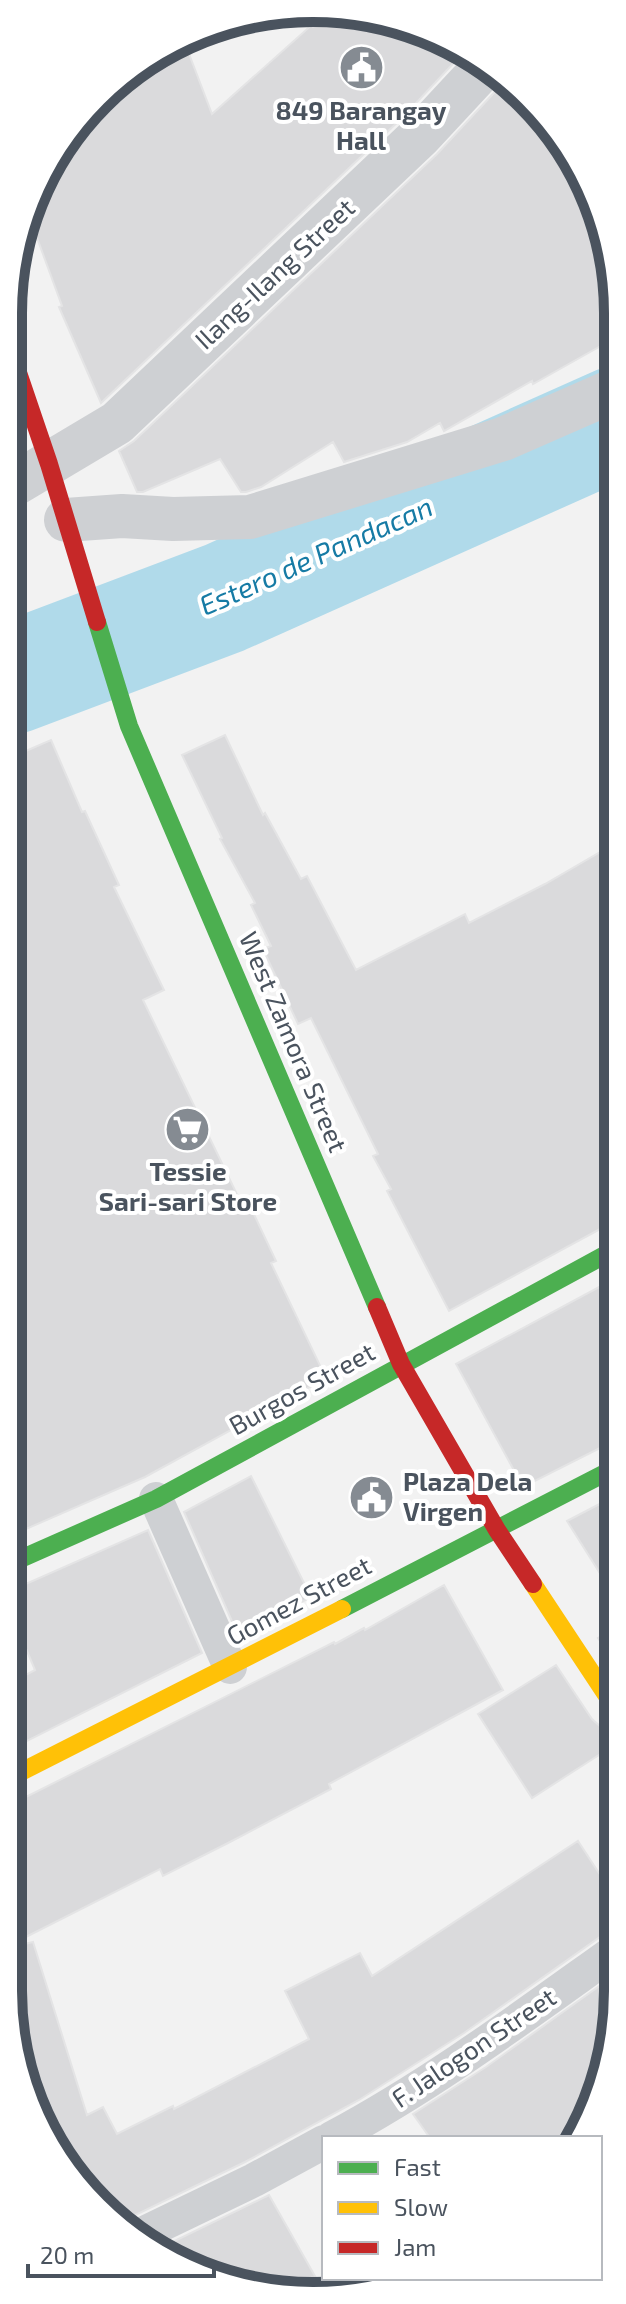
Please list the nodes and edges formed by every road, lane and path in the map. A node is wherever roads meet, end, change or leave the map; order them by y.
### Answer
1 (478, 73) edge
2 (604, 395) edge
3 (22, 416) edge
4 (31, 474) edge
5 (70, 532) junction
6 (604, 1255) edge
7 (401, 1364) junction
8 (604, 1474) edge
9 (156, 1499) junction
10 (497, 1530) junction
11 (22, 1558) edge
12 (230, 1667) junction
13 (604, 1691) edge
14 (22, 1771) edge
15 (604, 1959) edge
16 (336, 2136) edge
17 (322, 2143) edge
18 (148, 2231) edge

1 - 4 street, Ilang-Ilang Street
2 - 5 street
3 - 4 street, West Zamora Street
4 - 5 street, West Zamora Street
5 - 7 street, West Zamora Street
6 - 7 street, Burgos Street
7 - 9 street, Burgos Street
7 - 10 street, West Zamora Street
8 - 10 street, Gomez Street
9 - 11 street, Burgos Street
9 - 12 lane
10 - 12 street, Gomez Street
10 - 13 street, West Zamora Street
12 - 14 street, Gomez Street
15 - 16 lane, F. Jalogon Street
17 - 18 lane

